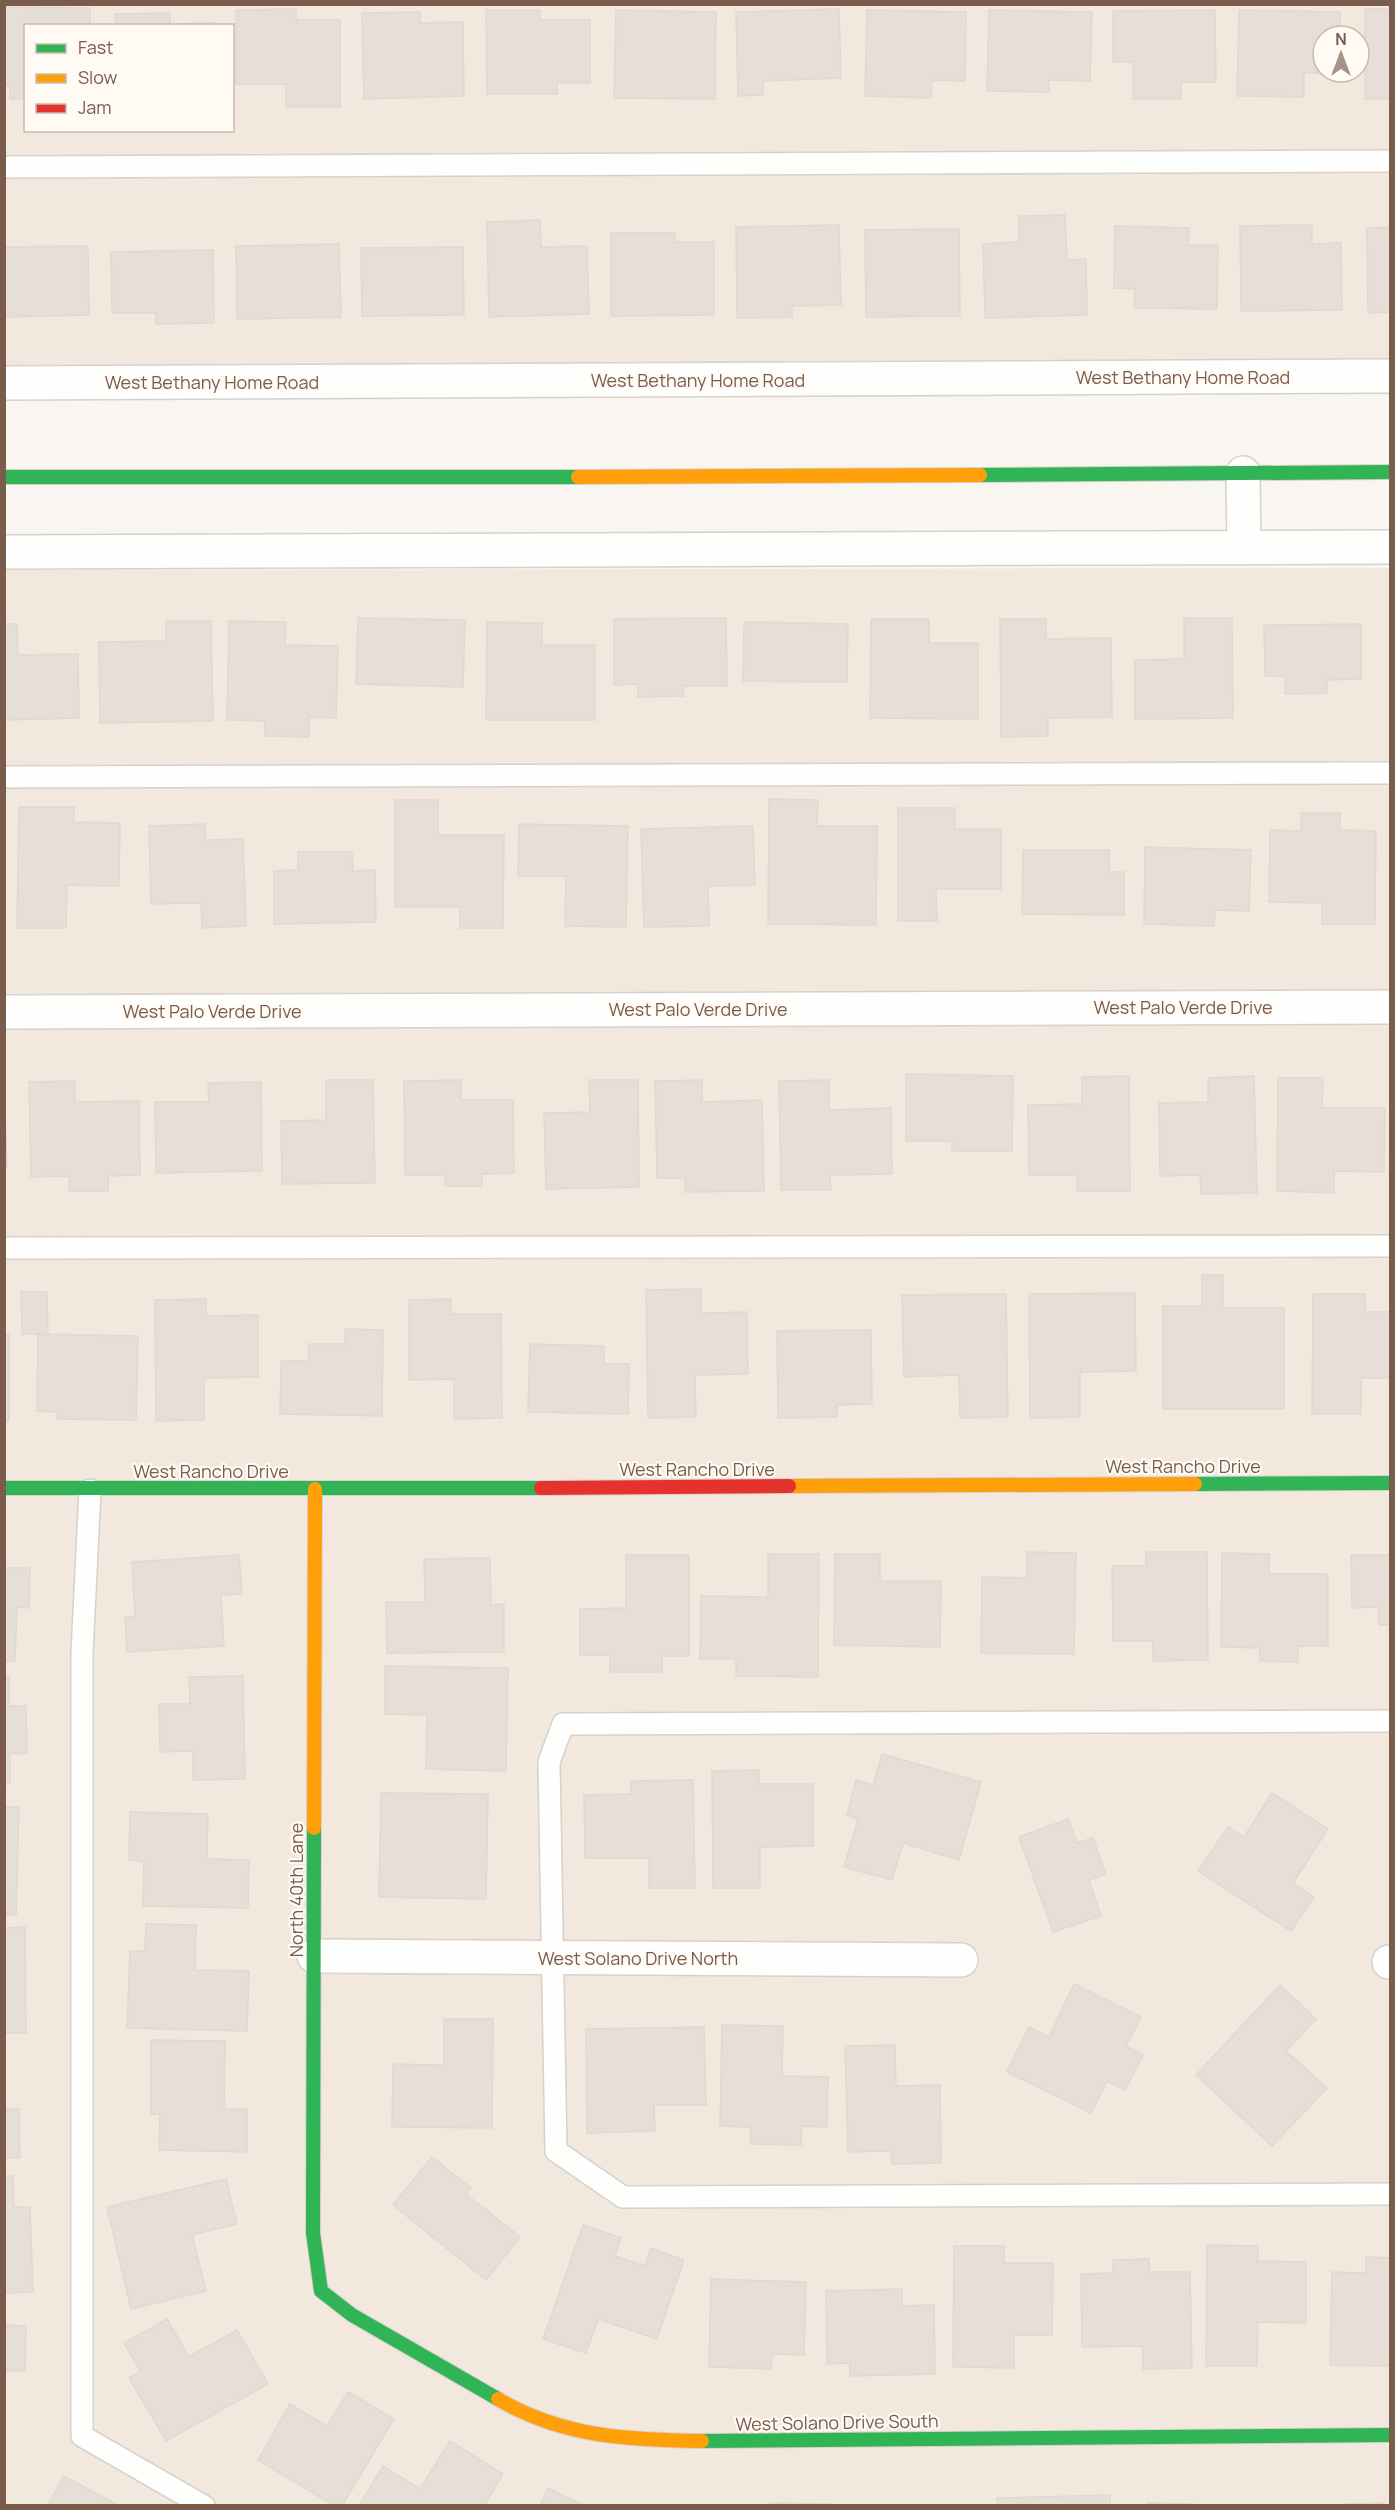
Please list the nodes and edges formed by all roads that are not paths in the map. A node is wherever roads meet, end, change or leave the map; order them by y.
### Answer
1 (1390, 161) edge
2 (4, 167) edge
3 (1390, 376) edge
4 (4, 383) edge
5 (1390, 472) edge
6 (1243, 473) junction
7 (4, 477) edge
8 (1244, 548) junction
9 (1390, 548) edge
10 (4, 552) edge
11 (1390, 773) edge
12 (4, 777) edge
13 (1390, 1006) edge
14 (4, 1012) edge
15 (1390, 1246) edge
16 (4, 1248) edge
17 (1390, 1483) edge
18 (4, 1488) edge
19 (315, 1489) junction
20 (90, 1490) junction
21 (1390, 1722) edge
22 (314, 1956) junction
23 (552, 1958) junction
24 (962, 1960) dead end
25 (1390, 2194) edge
26 (321, 2291) joint
27 (1390, 2435) edge
28 (204, 2505) edge

1 - 2 lane
3 - 4 street, West Bethany Home Road
5 - 6 street
6 - 7 street
6 - 8 street
8 - 9 street
8 - 10 street
11 - 12 lane
13 - 14 street, West Palo Verde Drive
15 - 16 lane
17 - 19 street, West Rancho Drive
18 - 20 street, West Rancho Drive
19 - 20 street, West Rancho Drive
19 - 22 street, North 40th Lane
20 - 28 lane
21 - 23 lane
22 - 23 street, West Solano Drive North
22 - 26 street, North 40th Lane
23 - 24 street, West Solano Drive North
23 - 25 lane
26 - 27 street, West Solano Drive South

